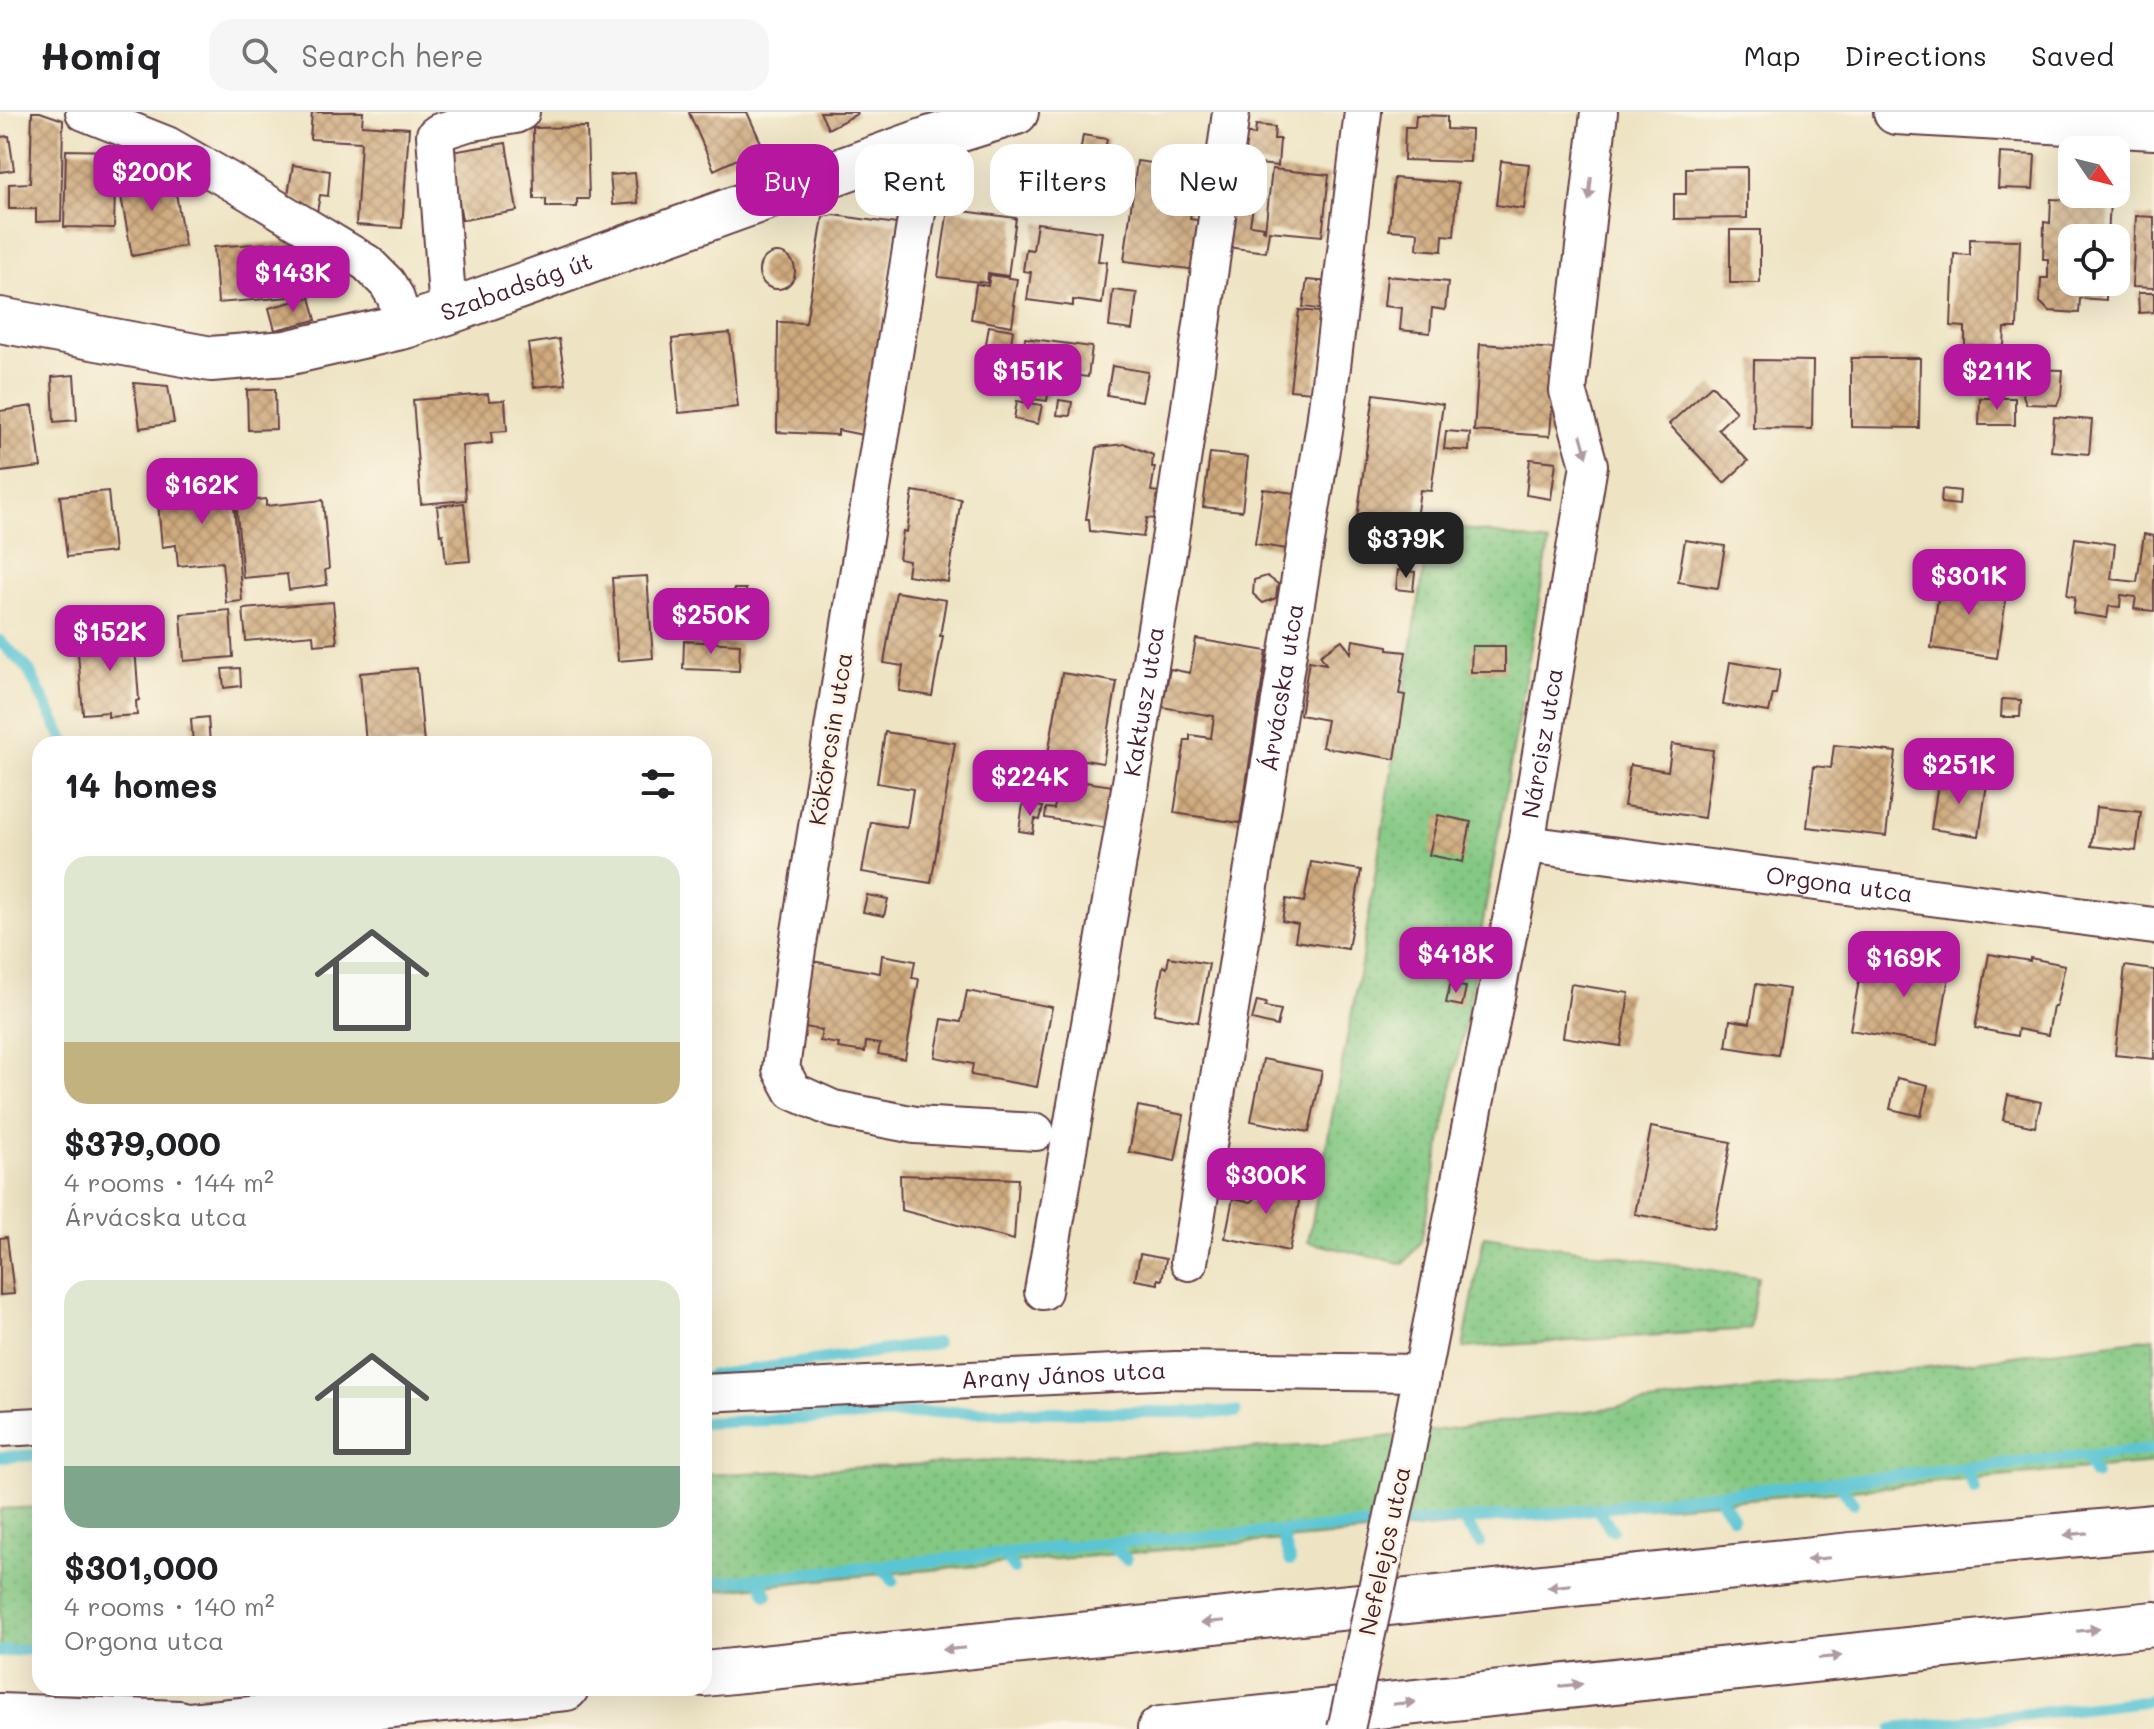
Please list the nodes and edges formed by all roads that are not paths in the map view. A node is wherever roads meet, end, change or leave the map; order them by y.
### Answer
1 (84, 112) edge
2 (521, 112) edge
3 (1016, 112) edge
4 (1231, 112) edge
5 (1363, 112) edge
6 (1599, 112) edge
7 (1896, 112) edge
8 (2154, 127) edge
9 (929, 139) junction
10 (448, 312) junction
11 (0, 320) edge
12 (405, 326) junction
13 (1526, 844) junction
14 (2154, 926) edge
15 (1036, 1132) dead end
16 (1189, 1262) dead end
17 (1043, 1291) dead end
18 (1422, 1373) junction
19 (712, 1393) edge
20 (32, 1426) edge
21 (0, 1428) edge
22 (2154, 1527) edge
23 (2154, 1624) edge
24 (712, 1673) edge
25 (488, 1696) edge
26 (0, 1716) edge
27 (214, 1724) junction
28 (148, 1729) edge
29 (1160, 1729) edge
30 (1346, 1729) edge

1 - 12 street
2 - 10 street
3 - 9 main road, Szabadság út
4 - 17 street, Kaktusz utca
5 - 16 street, Árvácska utca
6 -> 13 street, Nárcisz utca
7 - 8 main road
9 - 10 main road, Szabadság út
9 - 15 street, Kökörcsin utca
10 - 12 main road, Szabadság út
11 - 12 main road, Szabadság út
13 - 14 street, Orgona utca
13 - 18 street, Nárcisz utca
18 - 19 street, Arany János utca
18 - 30 street, Nefelejcs utca, bridge
20 - 21 street
22 -> 24 main road
29 -> 23 main road
25 - 27 main road
26 - 27 main road
27 - 28 main road

